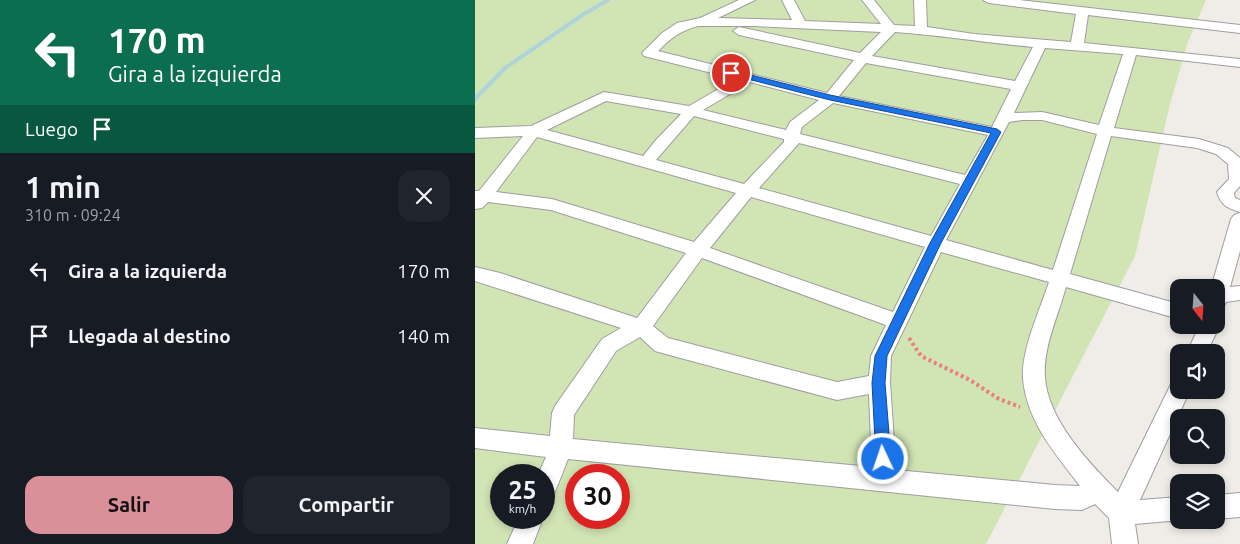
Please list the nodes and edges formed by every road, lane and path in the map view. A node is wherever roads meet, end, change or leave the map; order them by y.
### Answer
1 (749, 0) edge
2 (788, 0) edge
3 (868, 0) edge
4 (920, 0) edge
5 (989, 0) edge
6 (1125, 0) edge
7 (1057, 4) edge
8 (1082, 12) junction
9 (1126, 17) junction
10 (698, 22) junction
11 (801, 25) junction
12 (1240, 29) edge
13 (891, 30) junction
14 (921, 30) junction
15 (1041, 43) junction
16 (1077, 47) junction
17 (1131, 51) junction
18 (863, 58) junction
19 (1240, 63) edge
20 (749, 77) junction
21 (1020, 86) junction
22 (830, 98) junction
23 (691, 112) junction
24 (1000, 125) junction
25 (534, 131) junction
26 (1105, 131) junction
27 (475, 133) edge
28 (791, 137) junction
29 (647, 162) junction
30 (968, 180) junction
31 (747, 191) junction
32 (478, 199) edge
33 (1240, 206) edge
34 (1240, 219) edge
35 (936, 243) junction
36 (698, 250) junction
37 (475, 274) edge
38 (1059, 279) junction
39 (1223, 279) edge
40 (1240, 293) edge
41 (1225, 298) edge
42 (1170, 310) edge
43 (897, 321) junction
44 (641, 327) junction
45 (879, 383) junction
46 (1175, 399) edge
47 (1043, 416) junction
48 (475, 438) edge
49 (561, 448) junction
50 (554, 464) edge
51 (885, 478) junction
52 (1098, 489) junction
53 (1240, 505) edge
54 (1225, 506) edge
55 (1170, 510) edge
56 (1121, 513) junction
57 (526, 529) edge
58 (520, 544) edge
59 (1125, 544) edge

1 - 10 street
2 - 11 street
3 - 13 street
4 - 14 street
5 - 7 street
6 - 9 street
7 - 8 street
8 - 9 street
8 - 16 street
9 - 12 street
10 - 11 street
10 - 18 street
10 - 20 street
11 - 13 street
13 - 14 street
13 - 18 street
14 - 15 street
15 - 16 street
15 - 21 street
16 - 17 street
17 - 19 street
17 - 26 street
18 - 21 street
18 - 22 street
20 - 22 street
20 - 23 street
21 - 24 street
22 - 24 street
22 - 28 street
23 - 25 street
23 - 28 street
23 - 29 street
24 - 26 street
24 - 30 street
25 - 27 street
25 - 29 street
25 - 32 street
26 - 33 street
26 - 38 street
28 - 30 street
28 - 31 street
29 - 31 street
30 - 35 street
31 - 35 street
31 - 36 street
32 - 36 street
34 - 39 street
35 - 38 street
35 - 43 street
36 - 43 street
36 - 44 street
37 - 44 street
38 - 42 street
38 - 47 street
40 - 41 street
43 - 45 street
43 - 47 path
44 - 45 street
44 - 49 street
45 - 51 street
46 - 56 street
47 - 52 street
48 - 49 street
49 - 50 street
49 - 51 street
51 - 52 street
52 - 56 street
53 - 54 street
55 - 56 street
56 - 59 street
57 - 58 street

